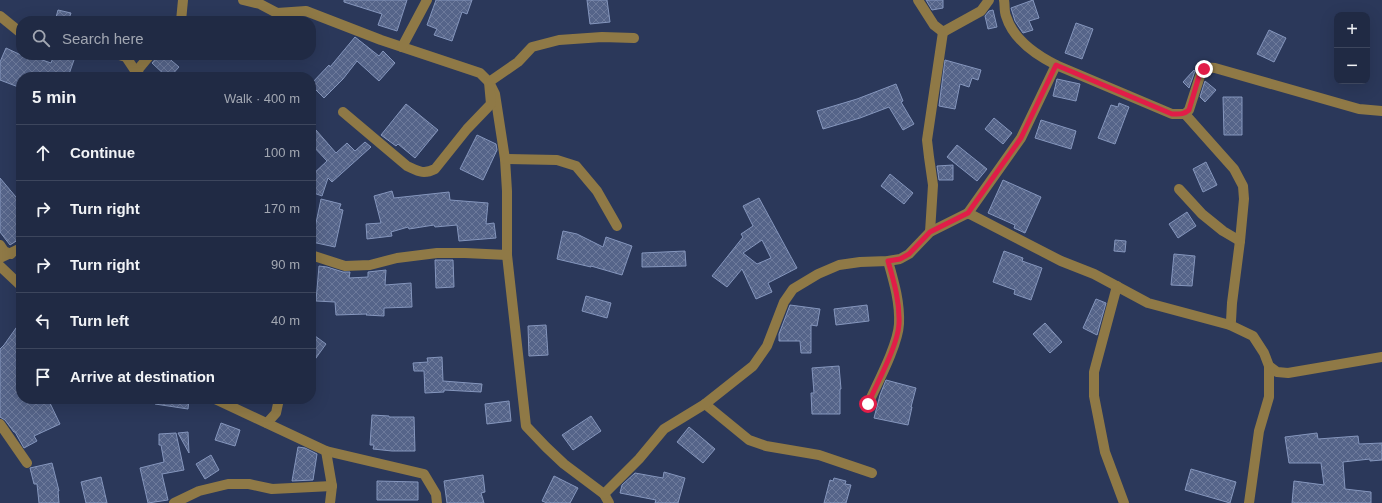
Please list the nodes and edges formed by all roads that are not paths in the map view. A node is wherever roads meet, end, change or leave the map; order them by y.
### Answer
1 (183, 0) edge
2 (243, 0) edge
3 (427, 0) edge
4 (918, 0) edge
5 (989, 0) edge
6 (1004, 0) edge
7 (0, 16) edge
8 (181, 16) edge
9 (16, 29) edge
10 (943, 32) junction
11 (634, 38) dead end
12 (402, 47) junction
13 (128, 60) edge
14 (147, 60) edge
15 (1056, 65) junction
16 (137, 72) edge
17 (141, 72) edge
18 (489, 82) junction
19 (1382, 111) edge
20 (342, 112) dead end
21 (1185, 114) junction
22 (505, 159) junction
23 (1179, 188) dead end
24 (968, 213) junction
25 (617, 226) dead end
26 (930, 232) junction
27 (1240, 241) junction
28 (0, 245) edge
29 (16, 251) edge
30 (10, 254) junction
31 (507, 255) junction
32 (316, 257) edge
33 (0, 258) edge
34 (888, 261) junction
35 (0, 266) edge
36 (16, 281) edge
37 (1117, 286) junction
38 (1230, 325) junction
39 (1382, 357) edge
40 (1269, 366) junction
41 (226, 404) edge
42 (278, 404) edge
43 (705, 404) junction
44 (868, 404) dead end
45 (267, 423) junction
46 (0, 424) edge
47 (326, 451) junction
48 (27, 463) dead end
49 (872, 473) dead end
50 (332, 486) junction
51 (607, 499) edge
52 (174, 503) edge
53 (330, 503) edge
54 (436, 503) edge
55 (1124, 503) edge
56 (1249, 503) edge

1 - 8 street
2 - 12 street
3 - 12 street
4 - 10 street
5 - 10 street
6 - 15 street
7 - 9 street
10 - 26 street
11 - 18 street
12 - 18 street
13 - 16 street
14 - 17 street
15 - 21 street
15 - 24 street
18 - 20 street
18 - 22 street
19 - 21 street
21 - 27 street
22 - 25 street
22 - 31 street
23 - 27 street
24 - 26 street
24 - 37 street
26 - 34 street
27 - 38 street
28 - 30 street
29 - 30 street
30 - 33 street
31 - 32 street
31 - 51 street
34 - 43 street
34 - 44 street
35 - 36 street
37 - 38 street
37 - 55 street
38 - 40 street
39 - 40 street
40 - 56 street
41 - 45 street
42 - 45 street
43 - 49 street
43 - 51 street
45 - 47 street
46 - 48 street
47 - 50 street
47 - 54 street
50 - 52 street
50 - 53 street

